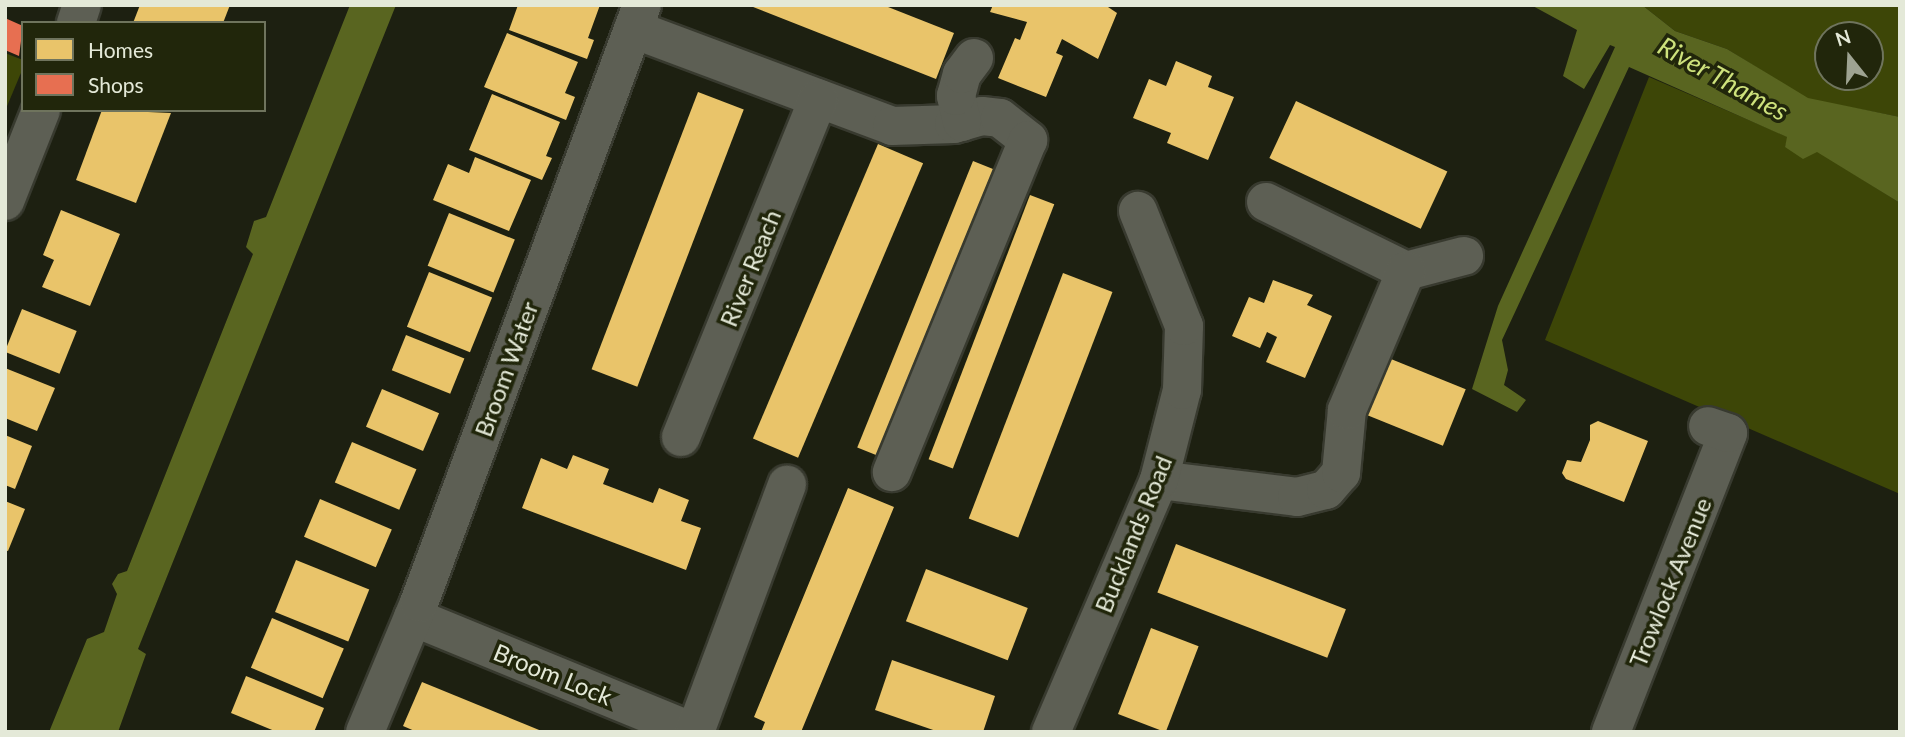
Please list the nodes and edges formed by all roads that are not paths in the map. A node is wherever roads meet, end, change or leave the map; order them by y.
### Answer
1 (637, 17) edge
2 (974, 58) dead end
3 (818, 99) junction
4 (40, 112) edge
5 (958, 123) junction
6 (5, 201) edge
7 (1266, 202) dead end
8 (1138, 211) dead end
9 (1464, 256) dead end
10 (1406, 271) junction
11 (1728, 434) dead end
12 (681, 437) dead end
13 (892, 472) dead end
14 (1159, 480) junction
15 (787, 485) dead end
16 (413, 617) junction
17 (365, 732) edge
18 (694, 732) edge
19 (1051, 732) edge
20 (1611, 732) edge

1 - 3 street
1 - 16 street, Broom Water
2 - 5 street
3 - 5 street
3 - 12 street, River Reach
4 - 6 street
5 - 13 street
7 - 10 street
8 - 14 street, Bucklands Road
9 - 10 street
10 - 14 street
11 - 20 street, Trowlock Avenue
14 - 19 street, Bucklands Road
15 - 18 street, Broom Lock
16 - 17 street, Broom Water
16 - 18 street, Broom Lock

